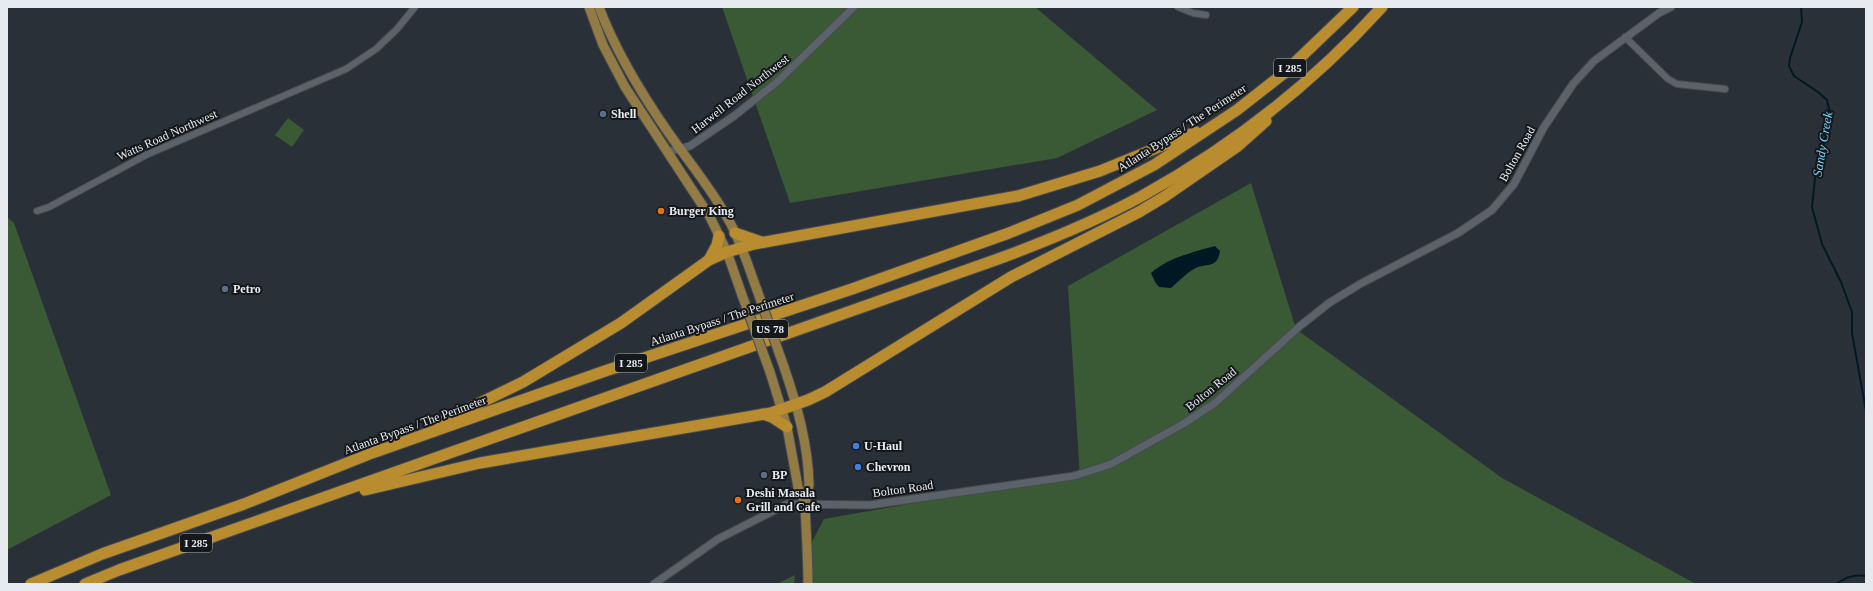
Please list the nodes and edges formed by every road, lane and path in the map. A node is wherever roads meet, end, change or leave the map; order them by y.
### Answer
1 (415, 7) edge
2 (589, 7) edge
3 (599, 7) edge
4 (854, 7) edge
5 (1178, 7) edge
6 (1353, 7) edge
7 (1382, 7) edge
8 (1671, 7) edge
9 (1206, 15) dead end
10 (1625, 37) junction
11 (1308, 80) junction
12 (1725, 89) dead end
13 (1220, 122) junction
14 (681, 149) junction
15 (667, 152) junction
16 (37, 211) dead end
17 (735, 233) junction
18 (719, 236) junction
19 (763, 242) junction
20 (741, 247) junction
21 (727, 252) junction
22 (709, 260) junction
23 (796, 405) junction
24 (782, 410) junction
25 (763, 414) junction
26 (787, 427) junction
27 (372, 453) junction
28 (805, 503) junction
29 (308, 504) junction
30 (31, 584) edge
31 (85, 584) edge
32 (654, 584) edge
33 (808, 584) edge

1 - 16 street, Watts Road Northwest
2 - 15 main road, US 78
3 - 14 main road, US 78
4 - 14 street, Harwell Road Northwest
5 - 9 street
6 - 13 highway, Atlanta Bypass / The Perimeter / I 285
7 - 11 highway, I 285
8 - 10 street, Bolton Road
10 - 12 street
10 - 28 street, Bolton Road
11 - 23 highway
11 - 29 highway, I 285
13 - 19 highway
13 - 27 highway, Atlanta Bypass / The Perimeter / I 285
14 - 15 street, Harwell Road Northwest
14 - 17 main road, US 78
15 - 18 main road, US 78
17 - 19 highway
17 - 20 main road, US 78
18 - 21 main road, US 78
18 - 22 highway
19 - 20 highway
20 - 21 highway
20 - 23 main road, US 78, bridge
21 - 22 highway
21 - 24 main road, US 78, bridge
22 - 27 highway
23 - 24 highway
23 - 28 main road, US 78
24 - 25 highway
24 - 26 main road, US 78
25 - 26 highway
25 - 29 highway
26 - 28 main road, US 78
27 - 30 highway, Atlanta Bypass / The Perimeter / I 285
28 - 32 street, Bolton Road
28 - 33 main road, US 78
29 - 31 highway, I 285

